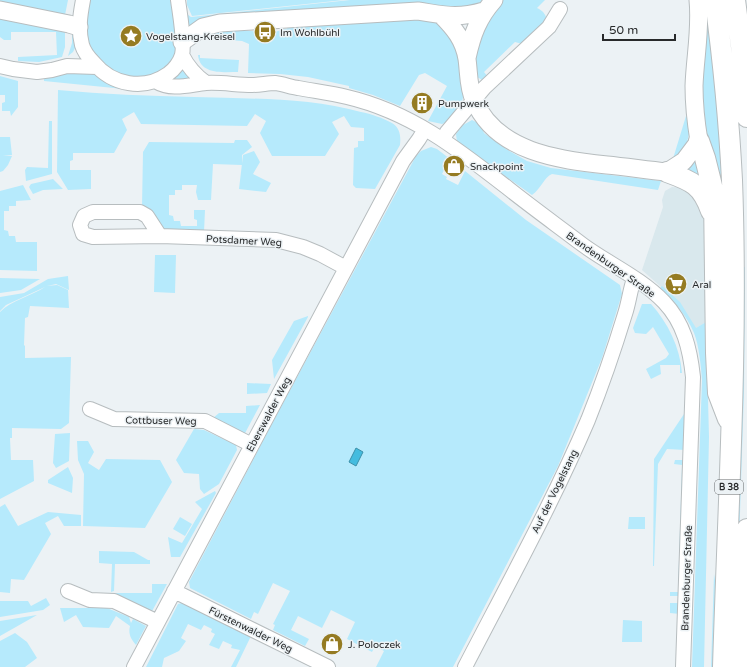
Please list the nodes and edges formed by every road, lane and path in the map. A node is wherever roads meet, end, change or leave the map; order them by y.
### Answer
1 (83, 0) edge
2 (178, 0) edge
3 (698, 0) edge
4 (715, 0) edge
5 (735, 0) edge
6 (489, 6) edge
7 (560, 9) dead end
8 (0, 10) edge
9 (441, 15) junction
10 (79, 27) junction
11 (182, 48) junction
12 (89, 57) junction
13 (467, 58) junction
14 (0, 66) edge
15 (67, 66) junction
16 (155, 81) junction
17 (206, 83) junction
18 (474, 101) junction
19 (747, 117) edge
20 (420, 126) junction
21 (443, 139) junction
22 (698, 141) junction
23 (667, 172) junction
24 (715, 221) junction
25 (160, 236) junction
26 (346, 268) junction
27 (634, 278) junction
28 (646, 287) junction
29 (628, 307) junction
30 (90, 409) dead end
31 (731, 426) junction
32 (252, 446) junction
33 (747, 529) edge
34 (68, 591) dead end
35 (174, 591) junction
36 (742, 619) junction
37 (158, 622) junction
38 (747, 641) edge
39 (134, 667) edge
40 (328, 667) edge
41 (464, 667) edge
42 (683, 667) edge
43 (723, 667) edge
44 (740, 667) edge

1 - 10 street
2 - 11 street
3 - 22 main road
4 - 31 highway, B 38
5 - 19 highway
6 - 9 main road
6 - 13 main road
7 - 18 street
8 - 10 main road
9 - 11 main road
9 - 13 main road
10 - 12 street
11 - 16 street
11 - 17 street
12 - 15 street
12 - 15 street
12 - 16 street, Brandenburger Straße
13 - 18 main road
14 - 15 street
16 - 17 street, Brandenburger Straße
17 - 20 street, Brandenburger Straße
18 - 21 street
18 - 23 main road
20 - 21 street, Brandenburger Straße
20 - 26 street, Eberswalder Weg
21 - 27 street, Brandenburger Straße
22 - 23 main road
22 - 24 highway
23 - 24 highway
24 - 31 highway, B 38
25 - 25 street, Potsdamer Weg
25 - 26 street, Potsdamer Weg
26 - 32 street, Eberswalder Weg
27 - 28 street, Brandenburger Straße
27 - 29 street, Auf der Vogelstang
28 - 29 street, Auf der Vogelstang
28 - 42 street, Brandenburger Straße
29 - 41 street, Auf der Vogelstang
30 - 32 street, Cottbuser Weg
31 - 43 highway, B 38
32 - 35 street, Eberswalder Weg
33 - 36 highway
34 - 37 street
35 - 37 street, Eberswalder Weg
35 - 40 street, Fürstenwalder Weg
36 - 38 highway
36 - 44 highway
37 - 39 street, Eberswalder Weg

